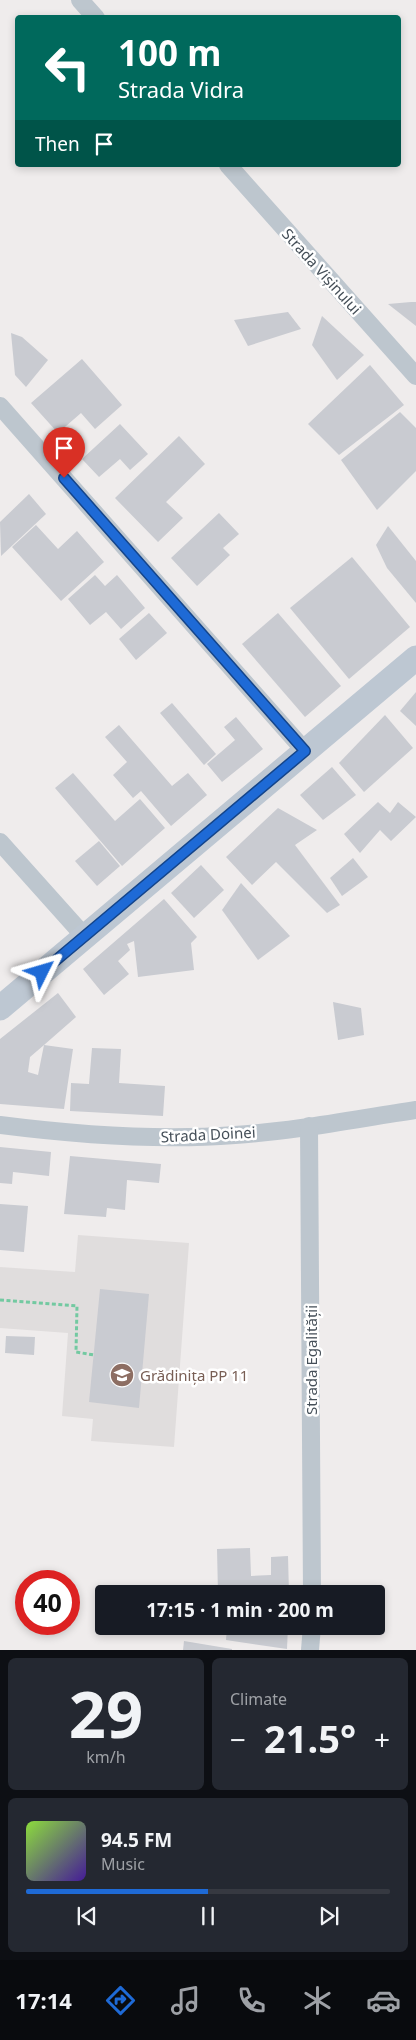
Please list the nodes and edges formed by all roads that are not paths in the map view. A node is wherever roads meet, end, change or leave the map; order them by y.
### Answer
1 (80, 0) edge
2 (93, 15) edge
3 (230, 167) edge
4 (416, 376) edge
5 (0, 406) edge
6 (416, 658) edge
7 (305, 751) junction
8 (0, 842) edge
9 (85, 937) junction
10 (0, 1008) edge
11 (416, 1110) edge
12 (0, 1125) edge
13 (310, 1126) junction
14 (312, 1585) edge
15 (311, 1635) edge
16 (310, 1650) edge

1 - 2 street
3 - 4 street, Strada Vișinului
5 - 7 street
6 - 7 street
7 - 9 street
8 - 9 street
9 - 10 street
11 - 13 street, Strada Doinei
12 - 13 street, Strada Doinei
13 - 14 street, Strada Egalității
15 - 16 street

